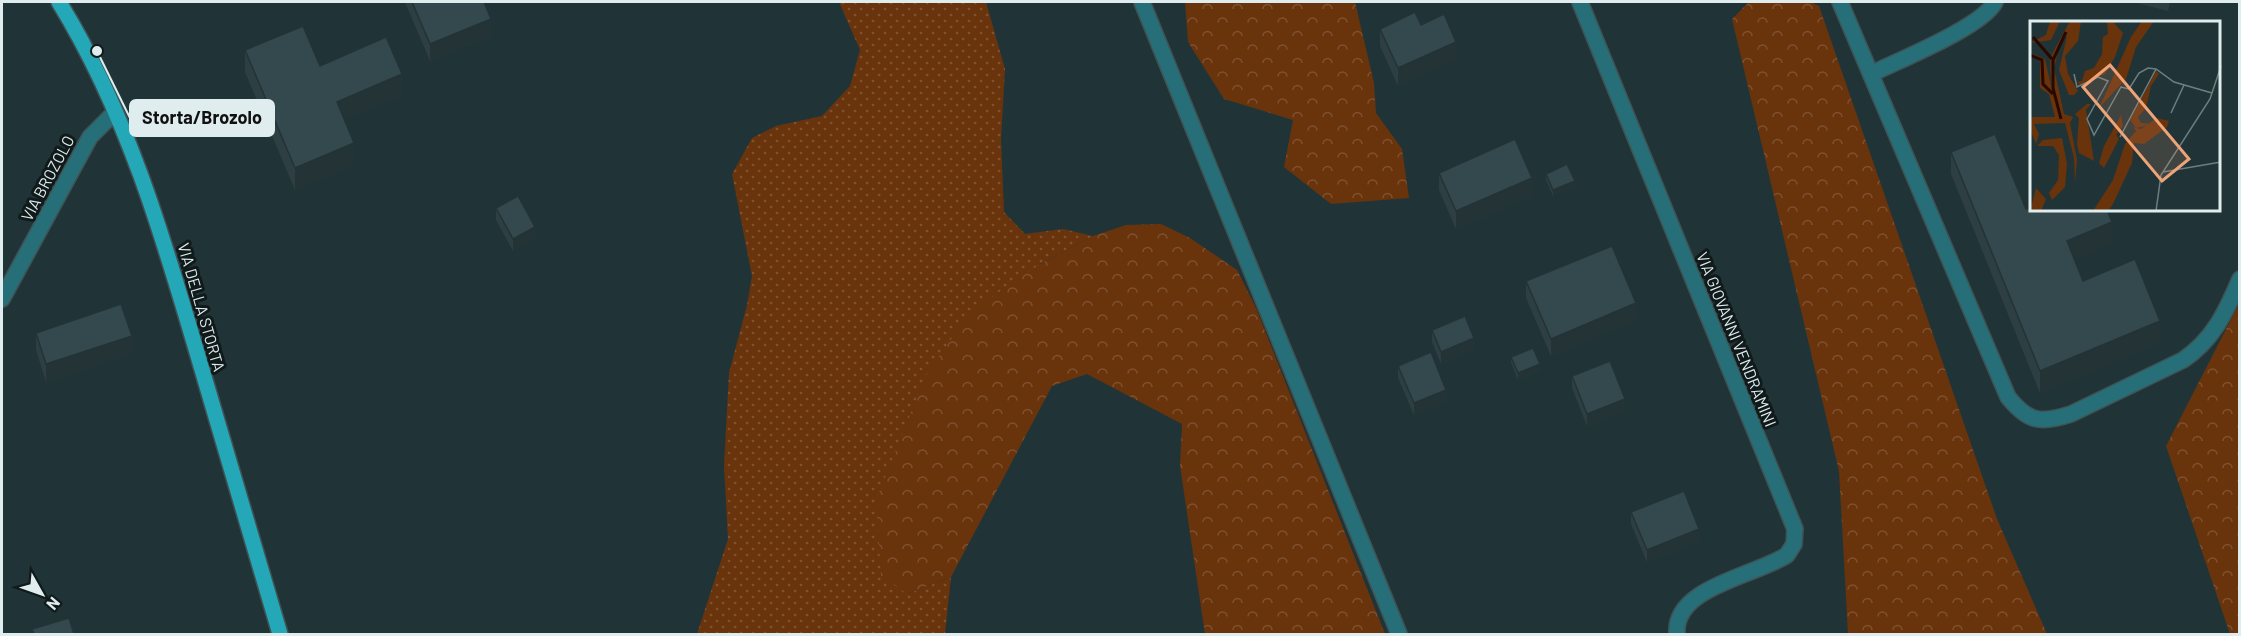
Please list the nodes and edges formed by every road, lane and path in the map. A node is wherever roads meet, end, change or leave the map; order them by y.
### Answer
1 (59, 2) edge
2 (1142, 2) edge
3 (1580, 2) edge
4 (1840, 2) edge
5 (1995, 2) edge
6 (1871, 74) junction
7 (115, 112) junction
8 (2240, 279) edge
9 (2, 299) edge
10 (280, 634) edge
11 (1399, 634) edge
12 (1677, 634) edge

1 - 7 main road, VIA DELLA STORTA
2 - 11 street
3 - 12 street, VIA GIOVANNI VENDRAMINI
4 - 6 street
5 - 6 street
6 - 8 street
7 - 9 street, VIA BROZOLO
7 - 10 main road, VIA DELLA STORTA

